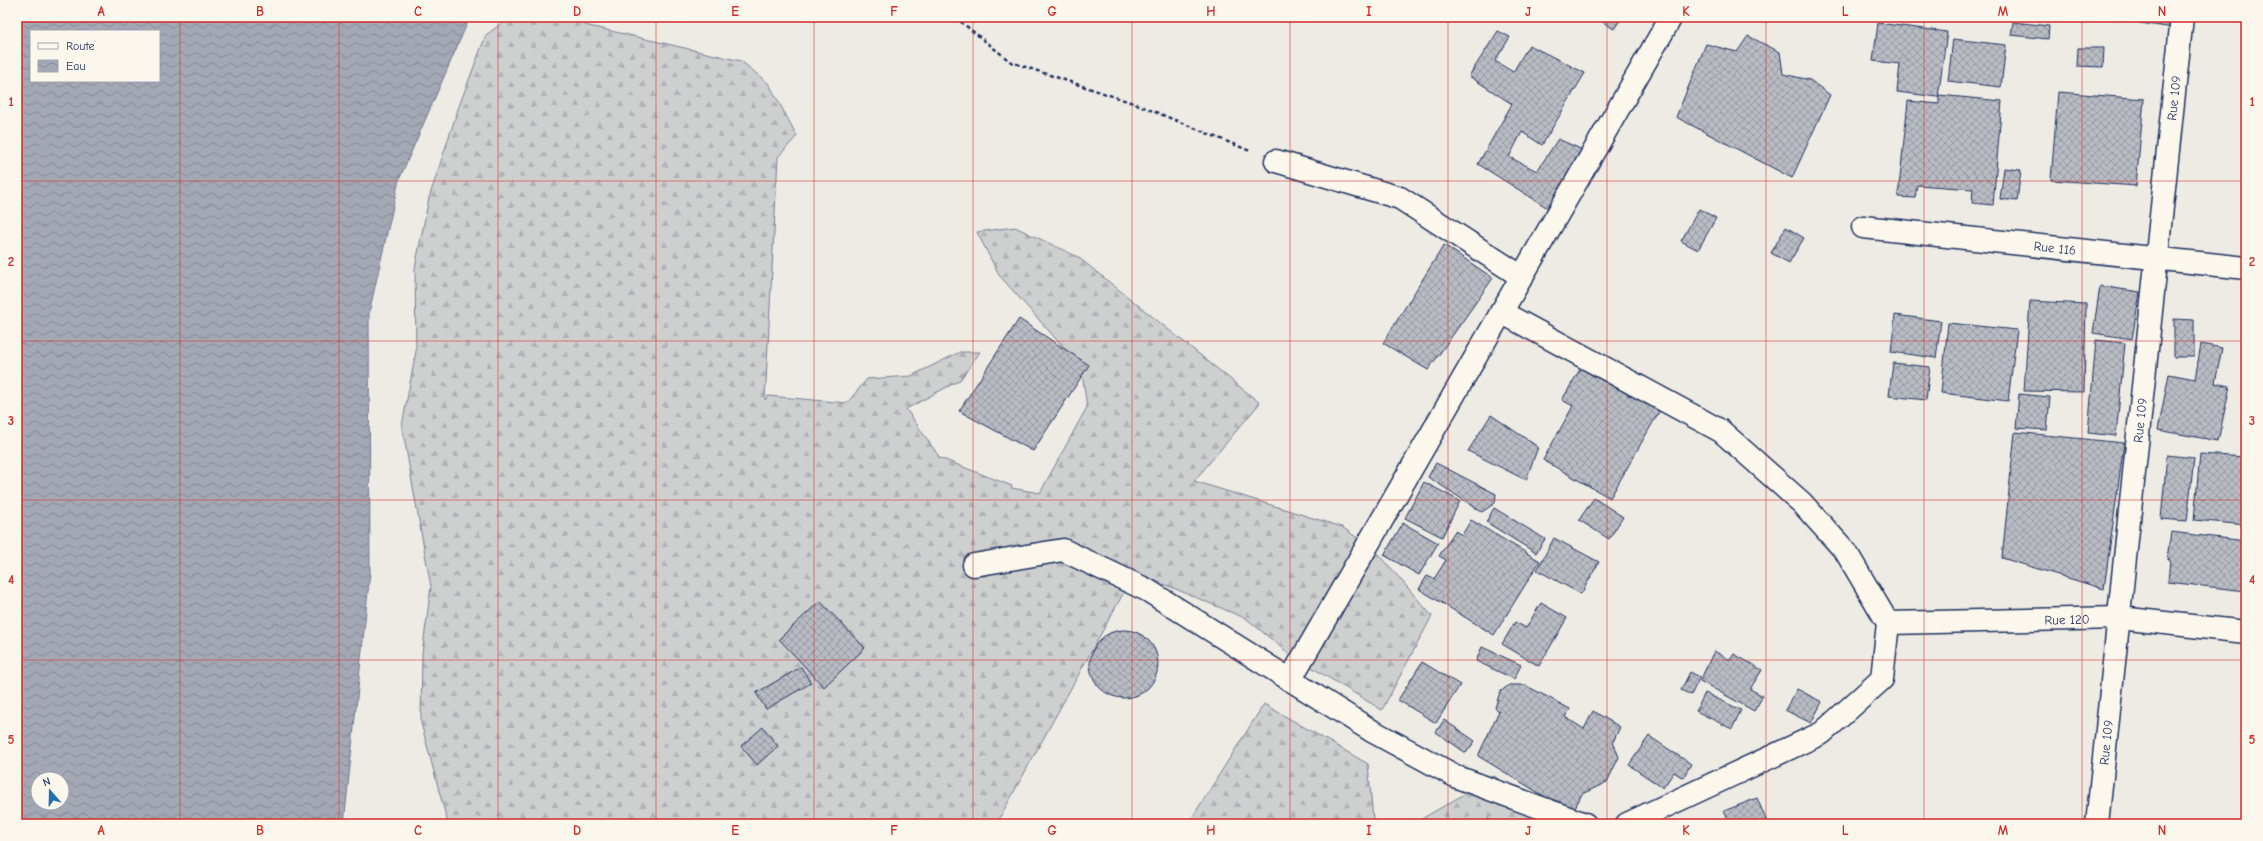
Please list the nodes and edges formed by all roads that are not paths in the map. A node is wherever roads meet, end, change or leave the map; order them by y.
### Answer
1 (1671, 17) edge
2 (2182, 17) edge
3 (1276, 161) road end
4 (1863, 227) dead end
5 (2157, 258) junction
6 (2246, 268) edge
7 (1522, 277) junction
8 (1501, 312) junction
9 (974, 565) dead end
10 (2120, 618) junction
11 (1888, 623) junction
12 (2246, 632) edge
13 (1290, 680) junction
14 (1585, 824) edge
15 (1627, 824) edge
16 (2097, 824) edge

1 - 7 street
2 - 5 street, Rue 109
3 - 7 street
4 - 5 street, Rue 116
5 - 6 street, Rue 116
5 - 10 street, Rue 109
7 - 8 street
8 - 11 street
8 - 13 street
9 - 13 street
10 - 11 street, Rue 120
10 - 12 street, Rue 120
10 - 16 street, Rue 109
11 - 15 street
13 - 14 street

